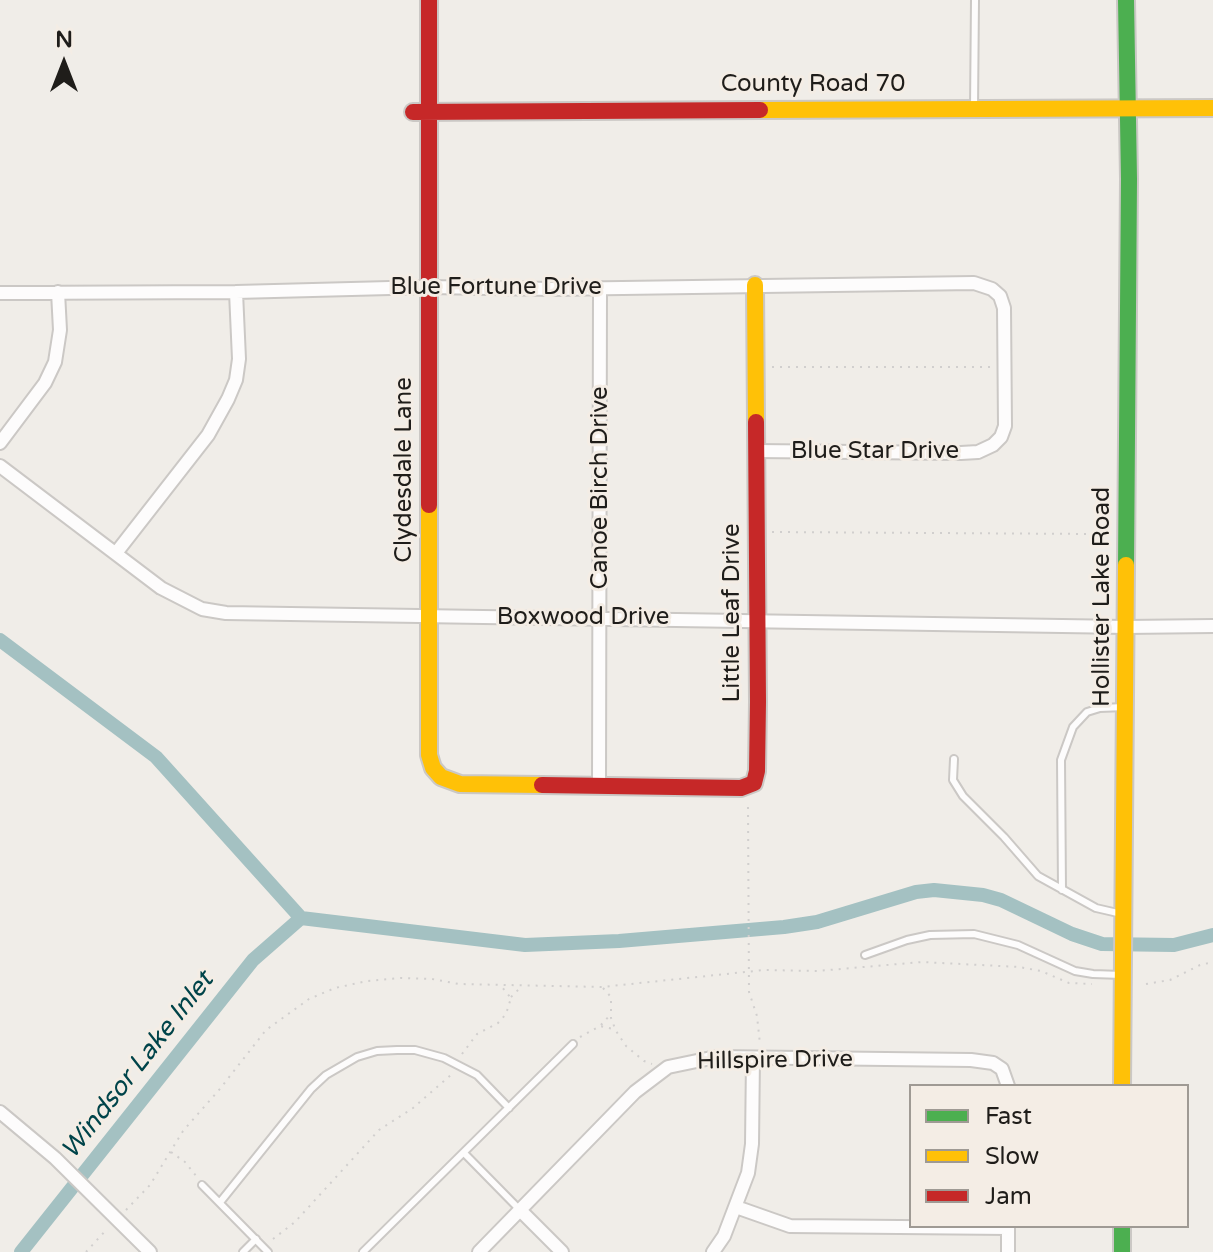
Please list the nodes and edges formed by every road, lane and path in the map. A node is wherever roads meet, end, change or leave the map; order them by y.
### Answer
1 (429, 0) edge
2 (975, 0) edge
3 (1126, 0) edge
4 (974, 108) junction
5 (1213, 108) edge
6 (1127, 109) junction
7 (413, 112) dead end
8 (431, 112) junction
9 (755, 285) junction
10 (428, 287) junction
11 (600, 288) junction
12 (58, 292) junction
13 (236, 292) junction
14 (0, 293) edge
15 (767, 367) dead end
16 (992, 367) dead end
17 (0, 443) edge
18 (993, 445) joint
19 (756, 451) junction
20 (0, 466) edge
21 (767, 532) dead end
22 (1094, 534) dead end
23 (116, 553) junction
24 (429, 617) junction
25 (601, 619) junction
26 (757, 620) junction
27 (1213, 626) edge
28 (1126, 627) junction
29 (1126, 707) junction
30 (954, 759) dead end
31 (599, 784) junction
32 (748, 807) dead end
33 (1062, 890) junction
34 (1122, 919) junction
35 (865, 955) dead end
36 (1213, 962) edge
37 (1122, 970) junction
38 (748, 972) junction
39 (1097, 983) dead end
40 (1146, 984) dead end
41 (500, 985) junction
42 (523, 986) junction
43 (619, 986) junction
44 (602, 987) junction
45 (611, 997) junction
46 (511, 998) junction
47 (611, 1014) junction
48 (600, 1026) junction
49 (616, 1031) junction
50 (573, 1044) joint
51 (760, 1045) dead end
52 (753, 1058) junction
53 (644, 1061) junction
54 (457, 1064) junction
55 (653, 1065) dead end
56 (644, 1068) dead end
57 (1007, 1084) edge
58 (1122, 1084) edge
59 (509, 1108) junction
60 (0, 1112) edge
61 (171, 1152) junction
62 (464, 1153) junction
63 (202, 1185) joint
64 (221, 1201) junction
65 (736, 1207) junction
66 (520, 1210) junction
67 (117, 1220) junction
68 (909, 1227) edge
69 (1008, 1228) edge
70 (1122, 1228) edge
71 (256, 1239) junction
72 (273, 1239) dead end
73 (86, 1252) edge
74 (150, 1252) edge
75 (243, 1252) edge
76 (268, 1252) edge
77 (363, 1252) edge
78 (479, 1252) edge
79 (562, 1252) edge
80 (713, 1252) edge
81 (1008, 1252) edge
82 (1122, 1252) edge

1 - 8 street, Clydesdale Lane
2 - 4 lane
3 - 6 street, Hollister Lake Road
4 - 6 street, County Road 70
4 - 8 street, County Road 70
5 - 6 street, County Road 70
6 - 28 street, Hollister Lake Road
7 - 8 street, County Road 70
8 - 10 street, Clydesdale Lane
9 - 11 street, Blue Fortune Drive
9 - 18 street, Blue Fortune Drive
9 - 19 street, Little Leaf Drive
10 - 11 street, Blue Fortune Drive
10 - 13 street, Blue Fortune Drive
10 - 24 street, Clydesdale Lane
11 - 25 street, Canoe Birch Drive
12 - 13 street, Blue Fortune Drive
12 - 14 street, Blue Fortune Drive
12 - 17 street
13 - 23 street
15 - 16 path
18 - 19 street, Blue Star Drive
19 - 26 street, Little Leaf Drive
20 - 23 street, Boxwood Drive
21 - 22 path
23 - 24 street, Boxwood Drive
24 - 25 street, Boxwood Drive
24 - 31 street, Clydesdale Lane
25 - 26 street, Boxwood Drive
25 - 31 street, Canoe Birch Drive
26 - 28 street, Boxwood Drive
26 - 31 street, Little Leaf Drive
27 - 28 street, Boxwood Drive
28 - 29 street, Hollister Lake Road
29 - 33 lane
29 - 34 street, Hollister Lake Road
30 - 33 lane
32 - 38 path
33 - 34 lane
34 - 37 street, Hollister Lake Road
35 - 37 lane
36 - 40 path
37 - 58 street, Hollister Lake Road
38 - 39 path
38 - 43 path
38 - 51 path
41 - 42 path
41 - 46 path
41 - 61 path
42 - 44 path
42 - 46 path
43 - 44 path
43 - 45 path
44 - 45 path
45 - 47 path
46 - 54 path
47 - 48 path
47 - 49 path
48 - 49 path
48 - 50 path
49 - 53 path
50 - 59 lane
52 - 57 street, Hillspire Drive
52 - 65 street
52 - 66 street, Hillspire Drive
53 - 55 path
53 - 56 path
54 - 59 lane
54 - 64 lane
54 - 72 path
59 - 62 lane
60 - 67 street
61 - 63 path
61 - 67 path
62 - 66 lane
62 - 77 lane
63 - 64 lane
64 - 71 lane
65 - 68 street
65 - 80 street
66 - 78 street, Hillspire Drive
66 - 79 street
67 - 73 path
67 - 74 street
69 - 81 street
70 - 82 street
71 - 75 lane
71 - 76 lane

